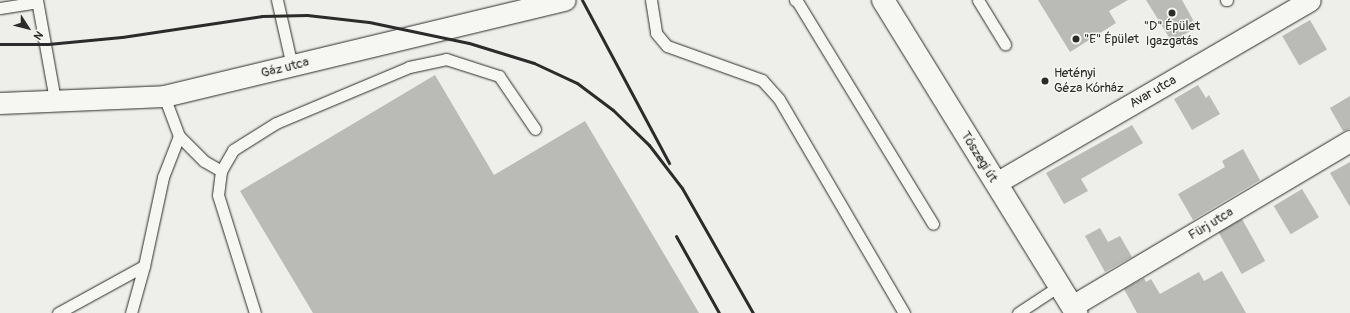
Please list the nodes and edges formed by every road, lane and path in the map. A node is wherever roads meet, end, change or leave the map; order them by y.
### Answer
1 (277, 0) edge
2 (565, 0) edge
3 (651, 0) edge
4 (795, 0) edge
5 (883, 0) edge
6 (978, 0) edge
7 (1310, 0) edge
8 (37, 1) edge
9 (0, 8) edge
10 (1005, 44) dead end
11 (292, 66) junction
12 (164, 96) junction
13 (55, 100) junction
14 (0, 103) edge
15 (535, 129) dead end
16 (179, 136) junction
17 (1350, 141) edge
18 (221, 171) junction
19 (996, 183) junction
20 (932, 224) dead end
21 (144, 266) junction
22 (1059, 286) junction
23 (1074, 310) edge
24 (58, 313) edge
25 (131, 313) edge
26 (254, 313) edge
27 (904, 313) edge
28 (1018, 313) edge

1 - 11 lane
2 - 11 street, Gáz utca
3 - 27 lane
4 - 20 lane
5 - 19 main road, Tószegi út
6 - 10 lane
7 - 19 street, Avar utca
8 - 9 lane
8 - 13 lane
11 - 12 street, Gáz utca
12 - 13 street, Gáz utca
12 - 16 lane
13 - 14 street, Gáz utca
15 - 18 lane
16 - 18 lane
16 - 21 lane
17 - 23 street, Fürj utca
18 - 26 lane
19 - 22 main road, Tószegi út
21 - 24 lane
21 - 25 lane
22 - 23 main road, Tószegi út
22 - 28 lane

